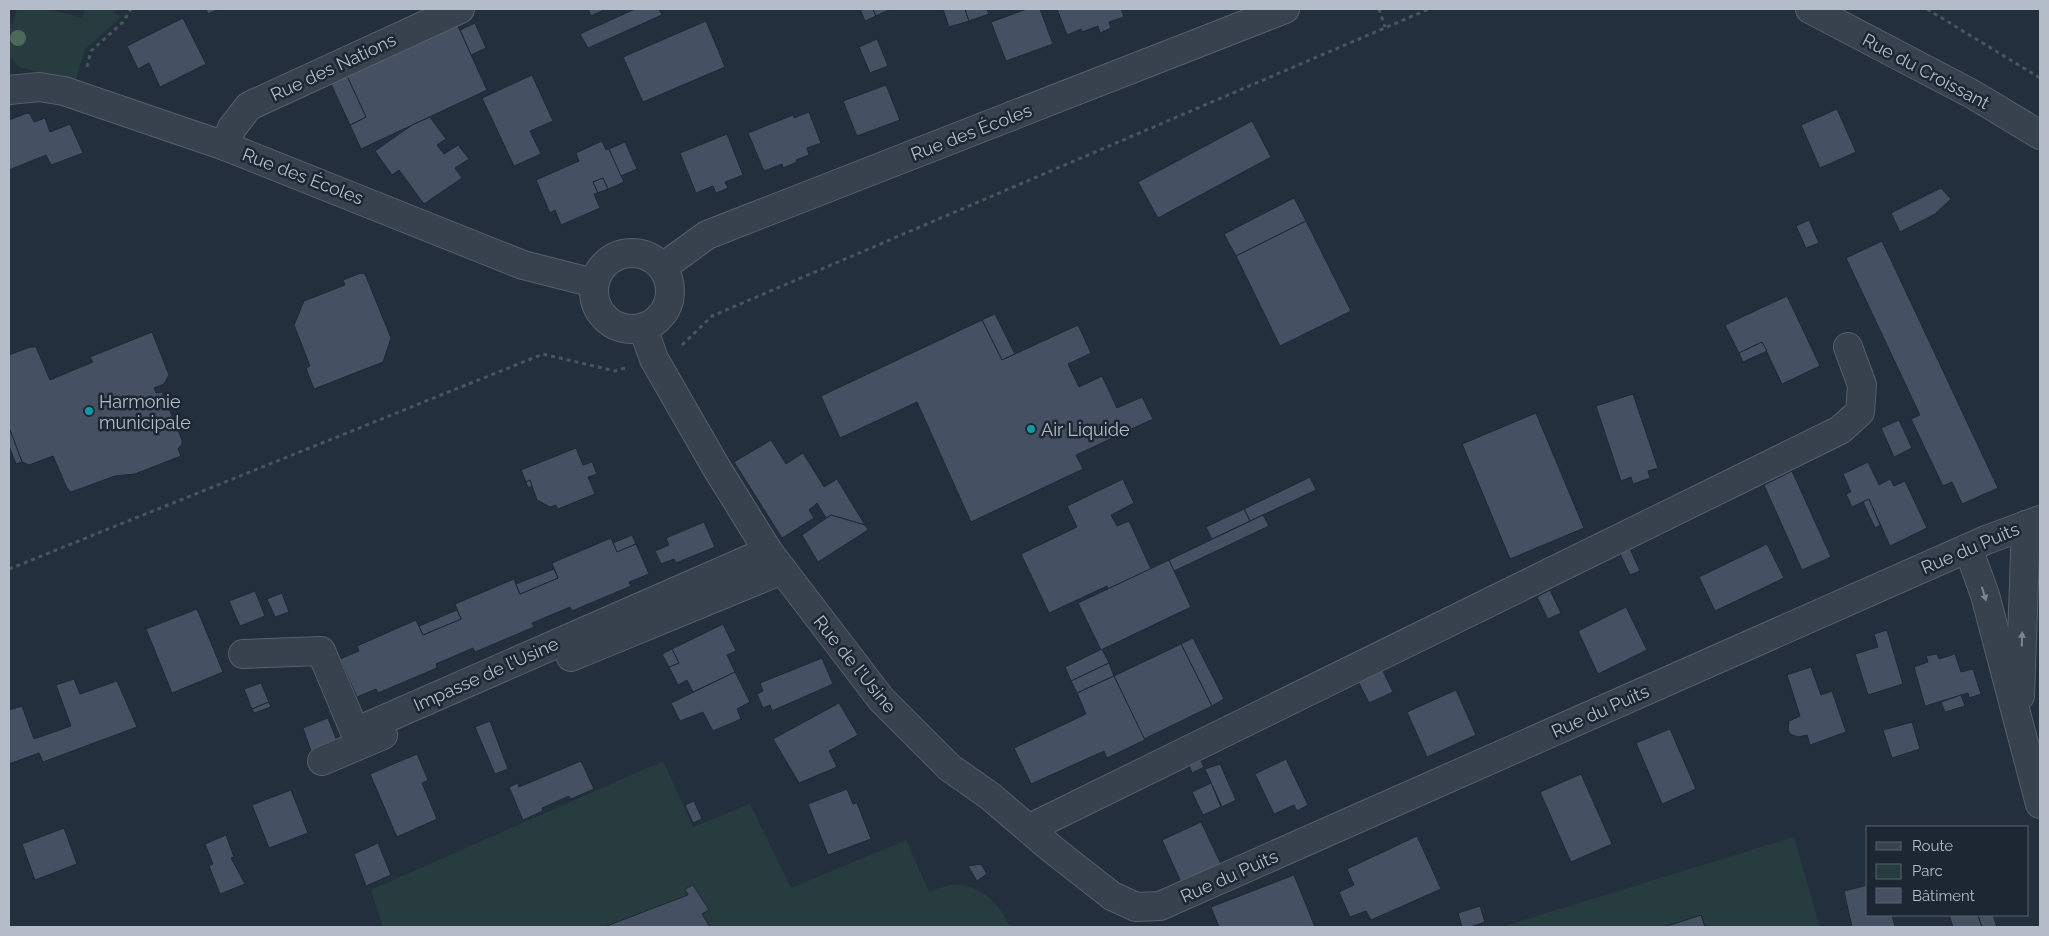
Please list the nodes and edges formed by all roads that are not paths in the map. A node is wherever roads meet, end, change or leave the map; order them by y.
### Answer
1 (460, 9) edge
2 (1285, 9) edge
3 (1810, 9) edge
4 (9, 90) edge
5 (2040, 135) edge
6 (225, 146) junction
7 (663, 268) junction
8 (594, 283) junction
9 (643, 328) junction
10 (1848, 347) dead end
11 (2033, 522) edge
12 (1968, 548) junction
13 (775, 560) junction
14 (243, 654) dead end
15 (2019, 723) junction
16 (322, 760) dead end
17 (2040, 804) edge
18 (1030, 828) junction
19 (1160, 906) joint

1 - 6 street, Rue des Nations
2 - 7 street, Rue des Écoles
3 - 5 street, Rue du Croissant
4 - 6 street, Rue des Écoles
6 - 8 street, Rue des Écoles
7 - 8 street
7 - 9 street
8 - 9 street
9 - 13 street, Rue de l'Usine
10 - 18 street
11 - 12 street, Rue du Puits
15 -> 11 street
12 -> 15 street
12 - 19 street, Rue du Puits
13 - 14 street, Impasse de l'Usine
13 - 16 street
13 - 18 street, Rue de l'Usine
15 - 17 street
18 - 19 street, Rue de l'Usine

